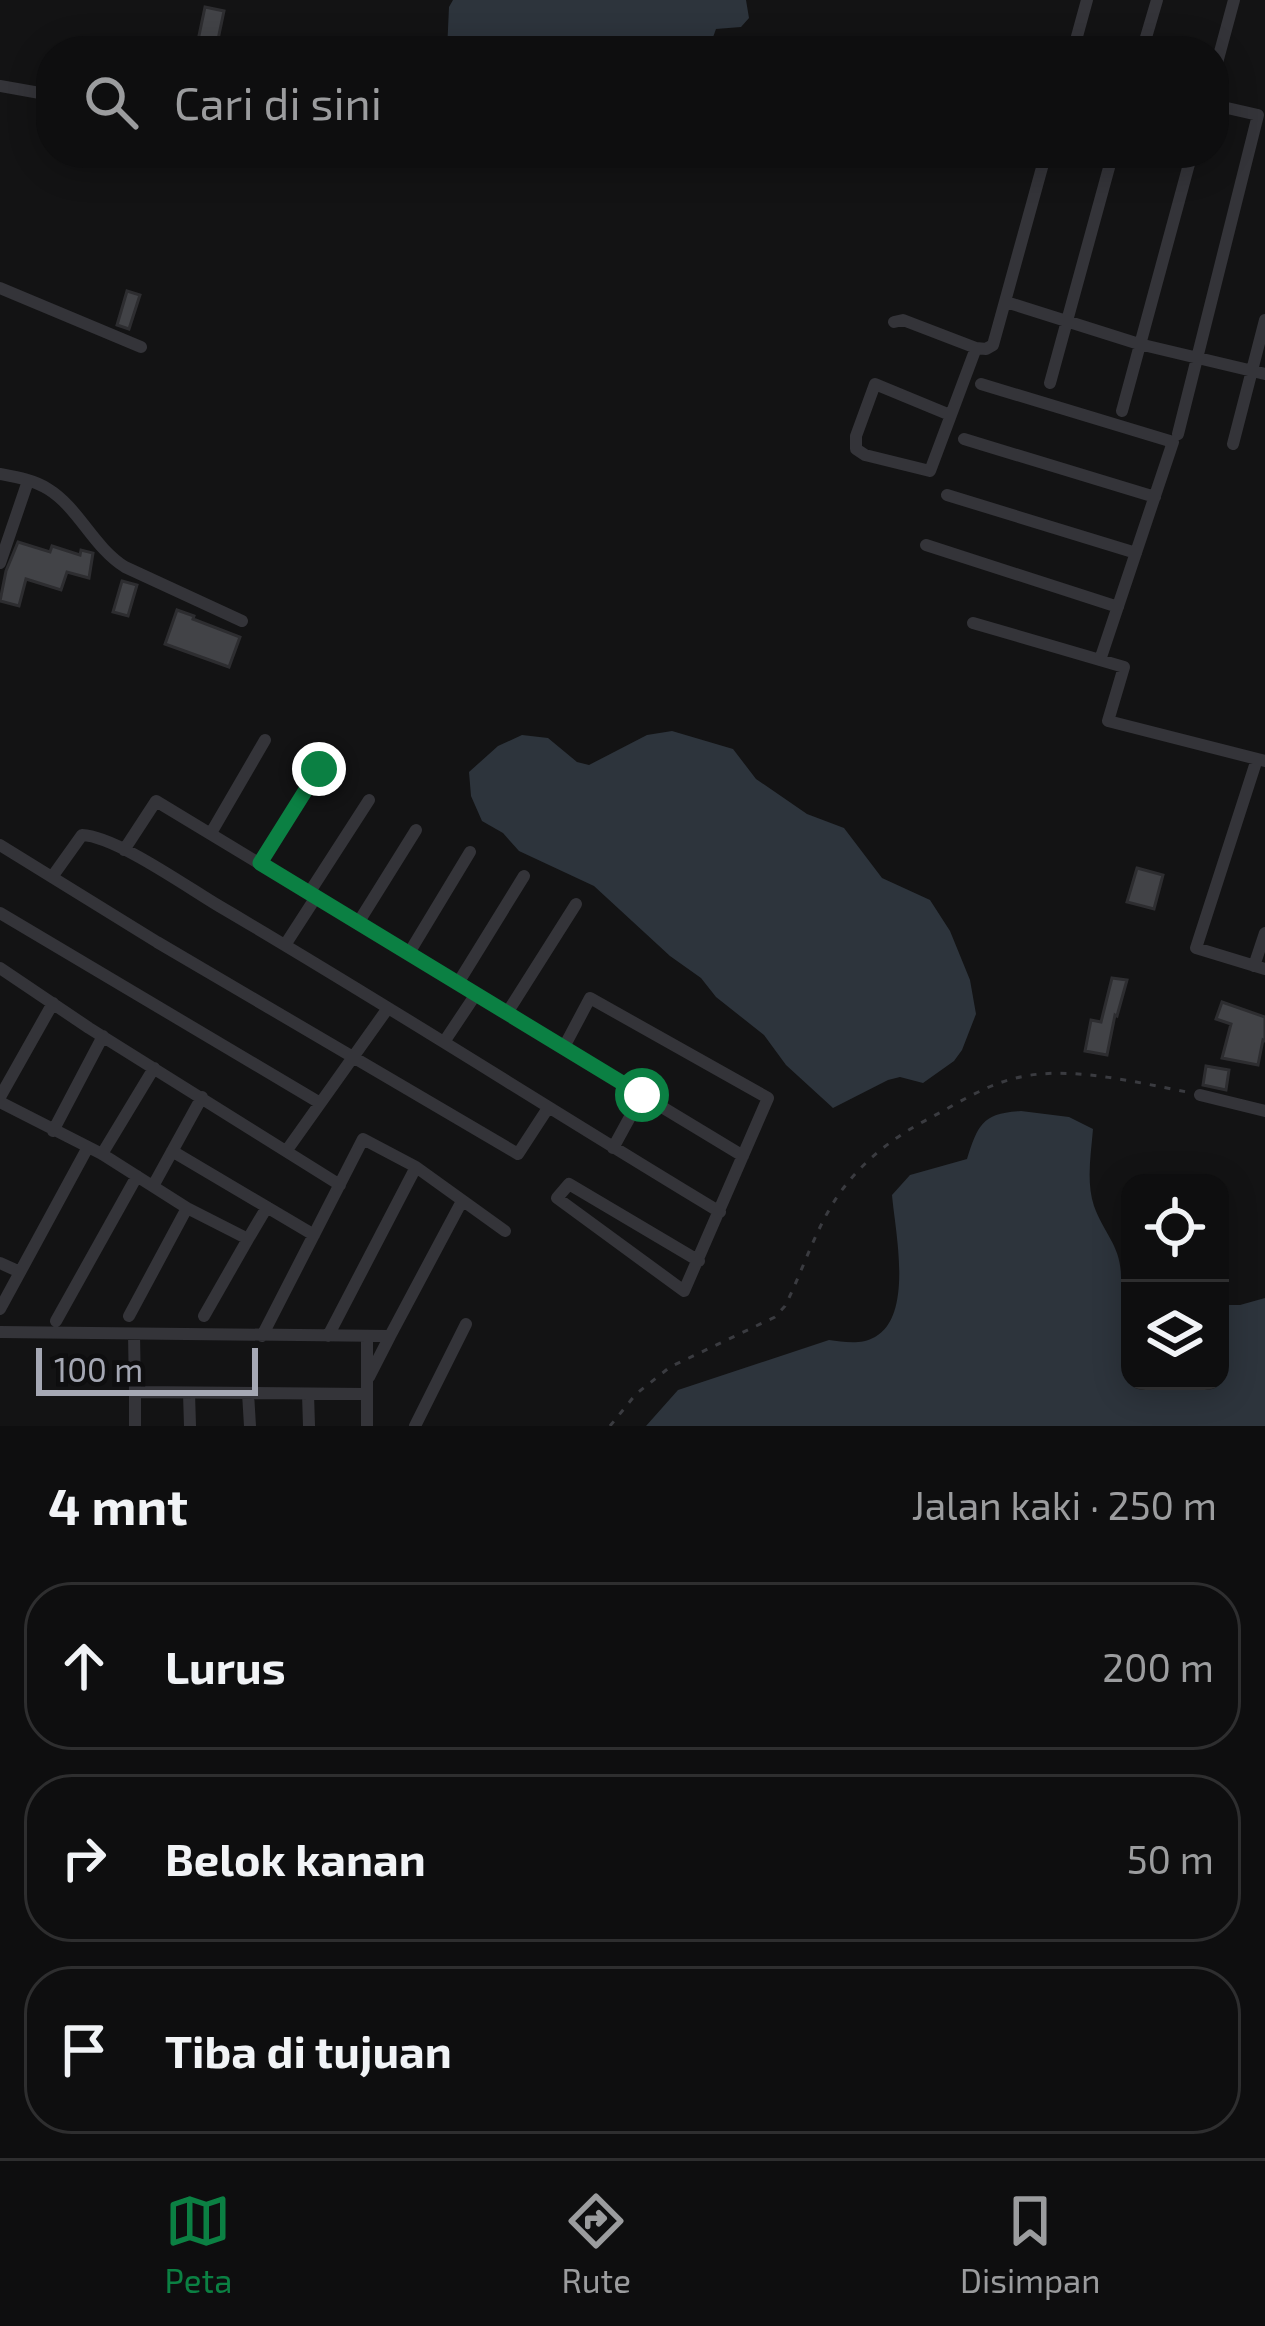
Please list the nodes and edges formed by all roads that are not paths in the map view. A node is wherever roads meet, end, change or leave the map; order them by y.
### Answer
1 (1087, 0) edge
2 (1157, 0) edge
3 (1234, 0) edge
4 (1077, 36) edge
5 (1146, 36) edge
6 (1224, 36) edge
7 (0, 86) edge
8 (36, 92) edge
9 (1229, 108) edge
10 (1042, 168) edge
11 (1109, 168) edge
12 (1188, 168) edge
13 (0, 288) edge
14 (1006, 302) junction
15 (1265, 320) edge
16 (894, 322) dead end
17 (1067, 322) junction
18 (1138, 344) junction
19 (140, 347) dead end
20 (976, 348) junction
21 (1196, 356) junction
22 (1258, 373) edge
23 (1050, 383) dead end
24 (982, 384) dead end
25 (1122, 411) dead end
26 (950, 415) junction
27 (1178, 434) dead end
28 (964, 440) dead end
29 (1233, 444) dead end
30 (0, 475) edge
31 (28, 481) junction
32 (946, 495) dead end
33 (1155, 497) junction
34 (926, 544) dead end
35 (1136, 554) junction
36 (0, 563) edge
37 (1118, 607) junction
38 (242, 621) dead end
39 (973, 622) dead end
40 (1100, 660) junction
41 (266, 740) dead end
42 (1261, 760) edge
43 (319, 769) dead end
44 (368, 800) dead end
45 (416, 830) dead end
46 (211, 833) junction
47 (0, 844) edge
48 (124, 850) junction
49 (470, 851) dead end
50 (260, 863) junction
51 (524, 876) dead end
52 (52, 877) junction
53 (313, 895) junction
54 (576, 904) dead end
55 (0, 913) edge
56 (358, 923) junction
57 (1265, 933) edge
58 (285, 945) junction
59 (409, 953) junction
60 (1260, 967) edge
61 (0, 968) edge
62 (458, 983) junction
63 (476, 994) junction
64 (52, 1003) junction
65 (388, 1008) junction
66 (507, 1013) junction
67 (103, 1036) junction
68 (444, 1042) junction
69 (564, 1047) junction
70 (353, 1057) junction
71 (154, 1068) junction
72 (642, 1095) junction
73 (1200, 1095) road end
74 (202, 1097) junction
75 (0, 1100) edge
76 (320, 1103) junction
77 (548, 1108) junction
78 (1265, 1111) edge
79 (53, 1131) junction
80 (613, 1148) junction
81 (286, 1150) junction
82 (95, 1151) junction
83 (172, 1151) junction
84 (743, 1156) junction
85 (416, 1167) junction
86 (136, 1176) junction
87 (340, 1185) junction
88 (153, 1186) junction
89 (462, 1201) junction
90 (267, 1207) junction
91 (187, 1208) junction
92 (720, 1212) junction
93 (505, 1231) dead end
94 (314, 1235) junction
95 (248, 1239) junction
96 (699, 1261) junction
97 (0, 1263) edge
98 (20, 1272) junction
99 (0, 1309) edge
100 (129, 1316) dead end
101 (203, 1316) dead end
102 (56, 1322) dead end
103 (466, 1324) dead end
104 (0, 1332) edge
105 (134, 1334) junction
106 (262, 1336) junction
107 (328, 1336) junction
108 (367, 1336) junction
109 (391, 1336) junction
110 (366, 1389) junction
111 (135, 1392) junction
112 (189, 1393) junction
113 (248, 1393) junction
114 (308, 1394) junction
115 (135, 1426) edge
116 (190, 1426) edge
117 (250, 1426) edge
118 (309, 1426) edge
119 (368, 1426) edge
120 (415, 1426) edge

1 - 4 street
2 - 5 street
3 - 6 street
7 - 8 street
9 - 21 street
10 - 14 street
11 - 17 street
12 - 18 street
13 - 19 street
14 - 17 street
14 - 20 street
15 - 22 street
16 - 20 street
17 - 18 street
17 - 23 street
18 - 21 street
18 - 25 street
20 - 26 street
21 - 22 street
21 - 27 street
22 - 29 street
24 - 33 street
26 - 26 street
28 - 33 street
30 - 31 street
31 - 36 street
31 - 38 street
32 - 35 street
33 - 35 street
34 - 37 street
35 - 37 street
37 - 40 street
39 - 40 street
40 - 42 street
41 - 46 street
42 - 60 street
43 - 50 street
44 - 53 street
45 - 56 street
46 - 48 street
46 - 50 street
47 - 52 street
48 - 52 street
48 - 58 street
49 - 59 street
50 - 53 street
51 - 62 street
52 - 70 street
53 - 56 street
53 - 58 street
54 - 66 street
55 - 76 street
56 - 59 street
57 - 60 street
58 - 65 street
59 - 62 street
61 - 64 street
62 - 63 street
63 - 66 street
63 - 68 street
64 - 67 street
64 - 75 street
65 - 68 street
65 - 70 street
66 - 69 street
67 - 71 street
67 - 79 street
68 - 77 street
69 - 72 street
69 - 84 street
70 - 76 street
70 - 77 street
71 - 74 street
71 - 82 street
72 - 80 street
72 - 84 street
73 - 78 street
74 - 81 street
74 - 83 street
75 - 79 street
76 - 81 street
77 - 80 street
79 - 82 street
80 - 92 street
81 - 87 street
82 - 86 street
82 - 98 street
83 - 88 street
83 - 90 street
84 - 92 street
85 - 87 street
85 - 89 street
85 - 107 street
86 - 88 street
86 - 102 street
87 - 94 street
88 - 91 street
89 - 93 street
89 - 109 street
90 - 94 street
90 - 95 street
91 - 95 street
91 - 100 street
92 - 96 street
94 - 106 street
95 - 101 street
96 - 96 street
97 - 98 street
98 - 99 street
103 - 120 street
104 - 105 street
105 - 106 street
105 - 111 street
106 - 107 street
107 - 108 street
108 - 109 street
108 - 110 street
109 - 110 street
110 - 114 street
110 - 119 street
111 - 112 street
111 - 115 street
112 - 113 street
112 - 116 street
113 - 114 street
113 - 117 street
114 - 118 street

